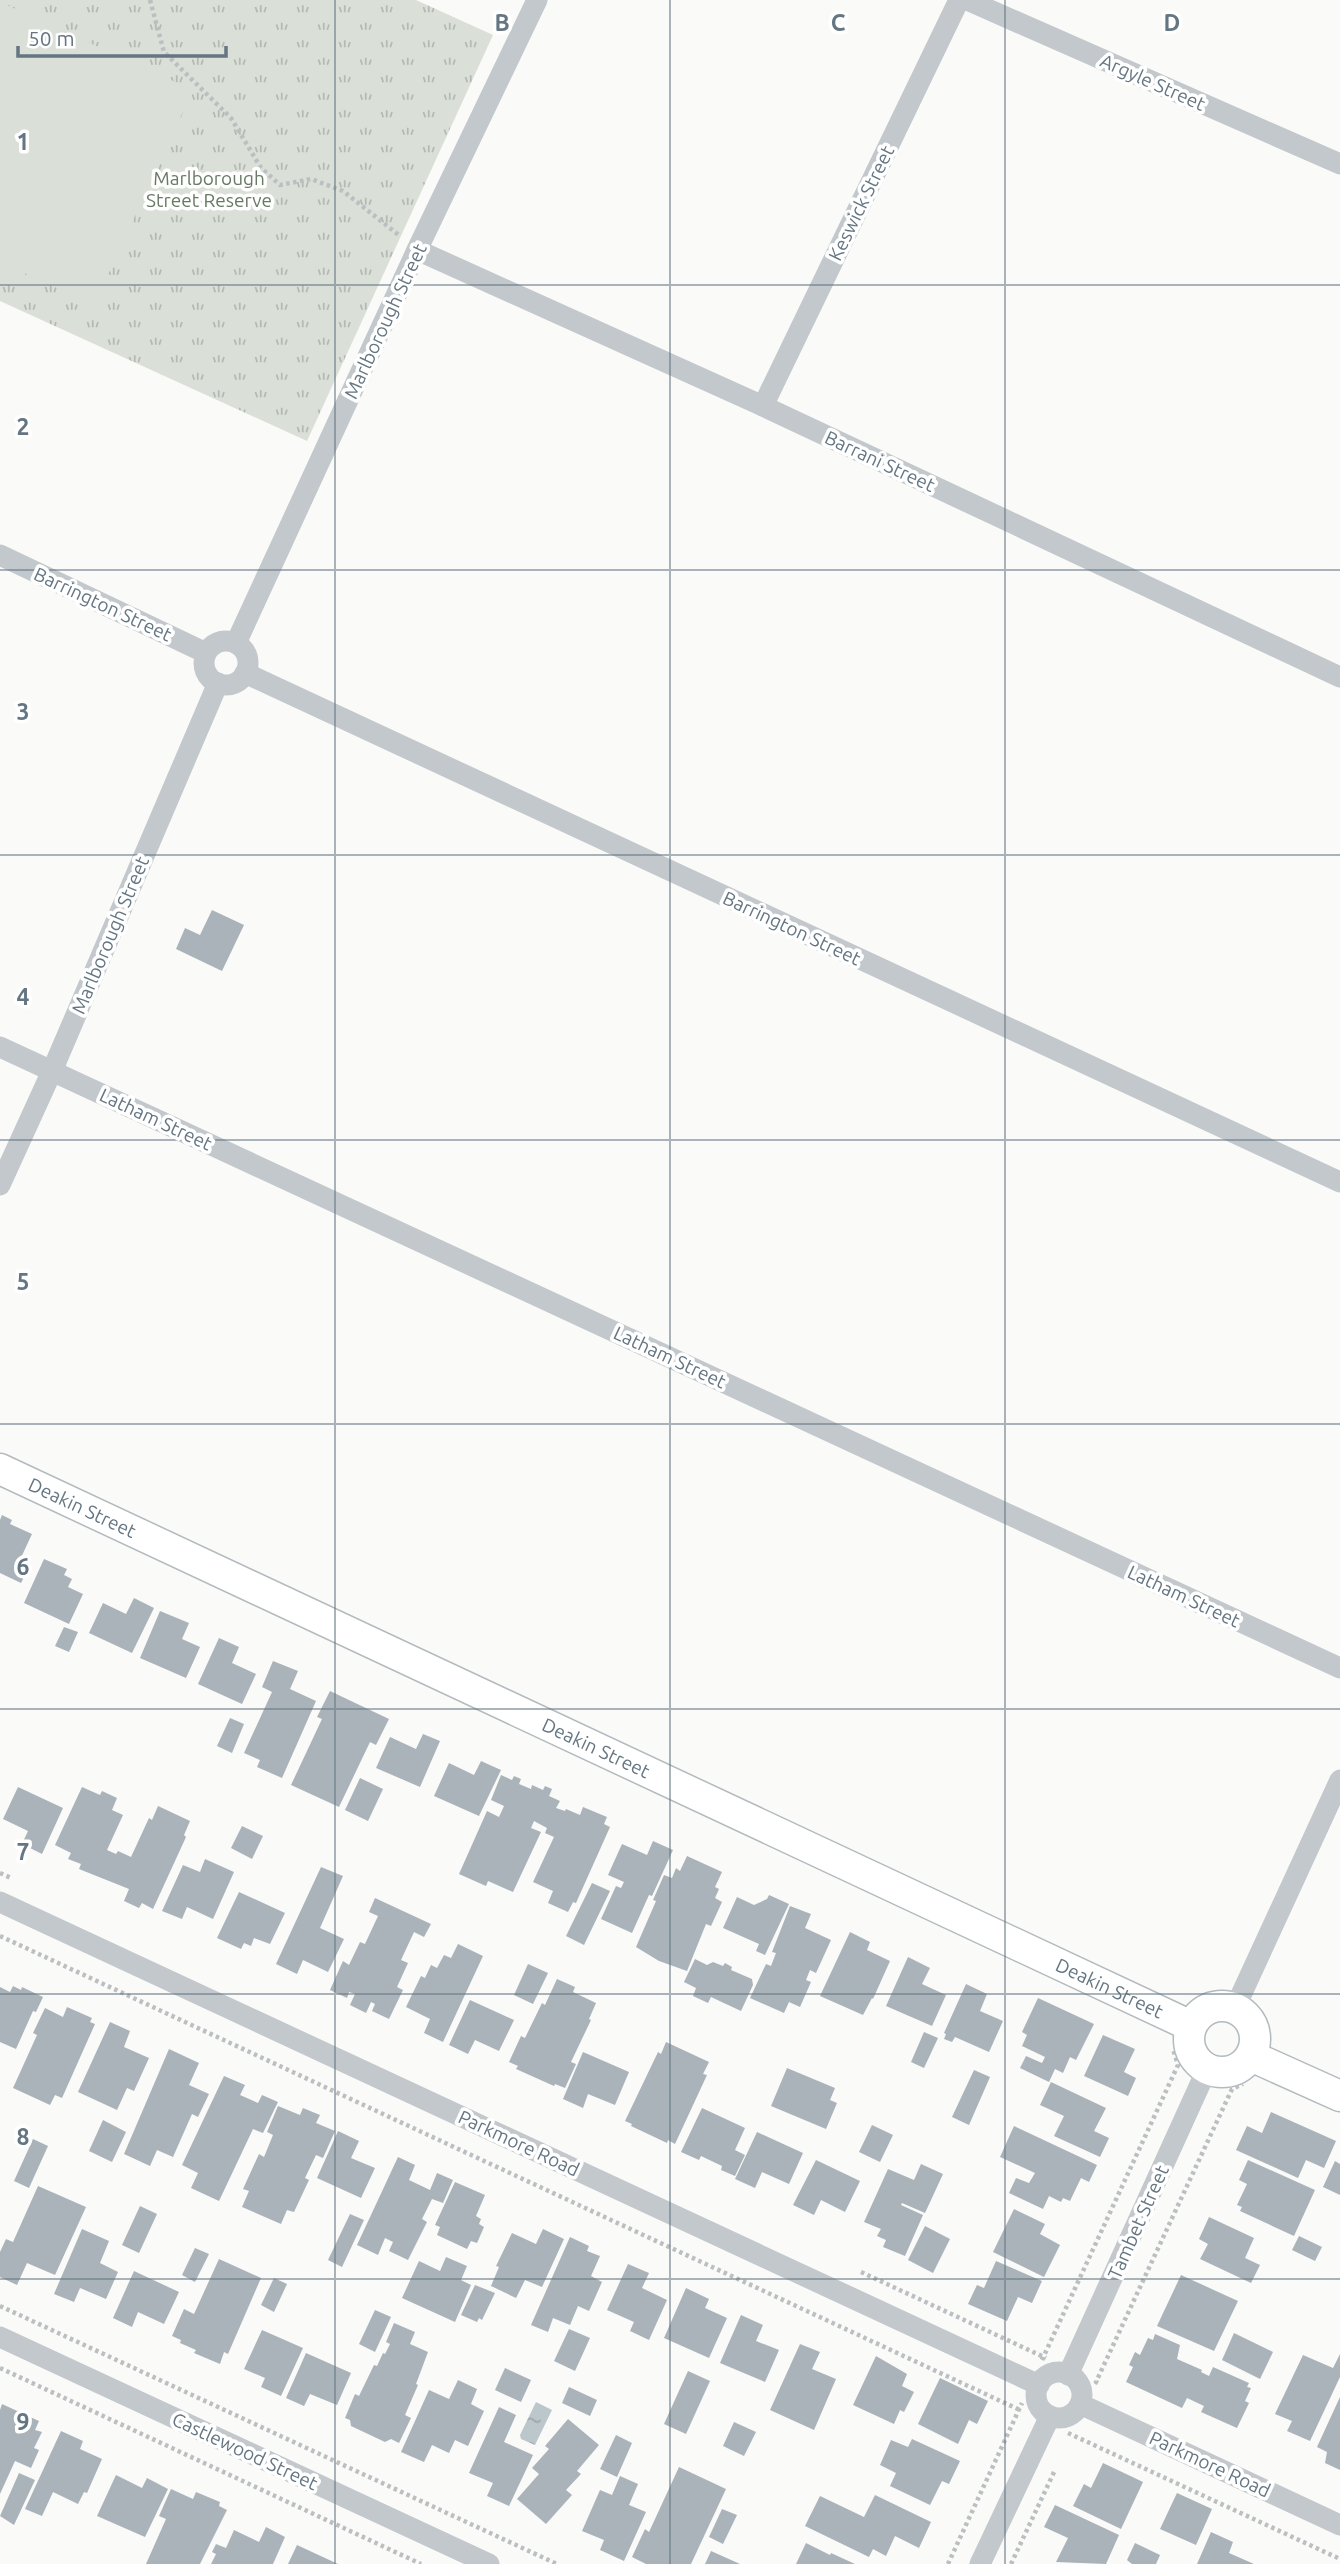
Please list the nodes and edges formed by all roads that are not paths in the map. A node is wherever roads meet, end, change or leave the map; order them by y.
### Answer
1 (537, 0) edge
2 (959, 0) edge
3 (967, 0) edge
4 (1340, 164) edge
5 (417, 250) junction
6 (763, 406) junction
7 (0, 555) edge
8 (236, 643) junction
9 (206, 653) junction
10 (245, 673) junction
11 (1340, 677) edge
12 (218, 683) junction
13 (0, 1047) edge
14 (52, 1071) junction
15 (1340, 1182) edge
16 (0, 1185) edge
17 (0, 1469) edge
18 (1340, 1668) edge
19 (1340, 1780) edge
20 (0, 1902) edge
21 (1235, 2008) junction
22 (1182, 2036) junction
23 (1207, 2069) junction
24 (1250, 2069) junction
25 (1340, 2096) edge
26 (0, 2337) edge
27 (1068, 2375) junction
28 (1035, 2383) junction
29 (1080, 2404) junction
30 (1048, 2420) junction
31 (1340, 2525) edge
32 (489, 2564) edge
33 (981, 2564) edge

1 - 5 street, Marlborough Street
2 - 6 street, Keswick Street
3 - 4 street, Argyle Street
5 - 6 street, Barrani Street
5 - 8 street, Marlborough Street
6 - 11 street, Barrani Street
7 - 9 street, Barrington Street
8 - 9 street
8 - 10 street
9 - 12 street
10 - 12 street
10 - 15 street, Barrington Street
12 - 14 street, Marlborough Street
13 - 14 street, Latham Street
14 - 16 street, Marlborough Street
14 - 18 street, Latham Street
17 - 22 street, Deakin Street
19 - 21 street
20 - 28 street, Parkmore Road
21 - 22 street
21 - 24 street
22 - 23 street
23 - 24 street
23 - 27 street, Tambet Street
24 - 25 street
26 - 32 street, Castlewood Street
27 - 28 street
27 - 29 street
28 - 30 street
29 - 30 street
29 - 31 street, Parkmore Road
30 - 33 street

